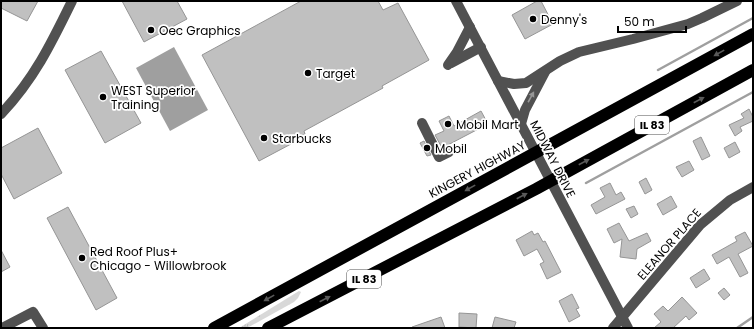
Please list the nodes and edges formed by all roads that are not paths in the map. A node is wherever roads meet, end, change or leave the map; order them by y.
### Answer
1 (72, 1) edge
2 (456, 1) edge
3 (737, 1) edge
4 (470, 27) junction
5 (753, 34) edge
6 (481, 47) junction
7 (753, 70) edge
8 (545, 72) junction
9 (498, 81) junction
10 (1, 114) edge
11 (422, 123) dead end
12 (521, 124) junction
13 (449, 152) dead end
14 (536, 152) junction
15 (550, 180) junction
16 (753, 187) edge
17 (622, 317) junction
18 (2, 328) edge
19 (42, 328) edge
20 (214, 328) edge
21 (268, 328) edge
22 (613, 328) edge
23 (628, 328) edge

1 - 10 street
2 - 4 street, MIDWAY DRIVE
3 - 8 street
4 - 6 street, MIDWAY DRIVE
4 - 6 street
5 -> 14 highway, KINGERY HIGHWAY / IL 83
6 - 9 street, MIDWAY DRIVE
15 -> 7 highway, IL 83
8 - 9 street
12 -> 8 street
9 - 12 street, MIDWAY DRIVE
11 - 13 street
12 - 14 street, MIDWAY DRIVE
14 - 15 street, MIDWAY DRIVE
14 -> 20 highway, KINGERY HIGHWAY / IL 83
15 - 17 street, MIDWAY DRIVE
21 -> 15 highway, IL 83
16 - 17 street, ELEANOR PLACE
17 - 22 street, ELEANOR PLACE
17 - 23 street, MIDWAY DRIVE
18 - 19 street

